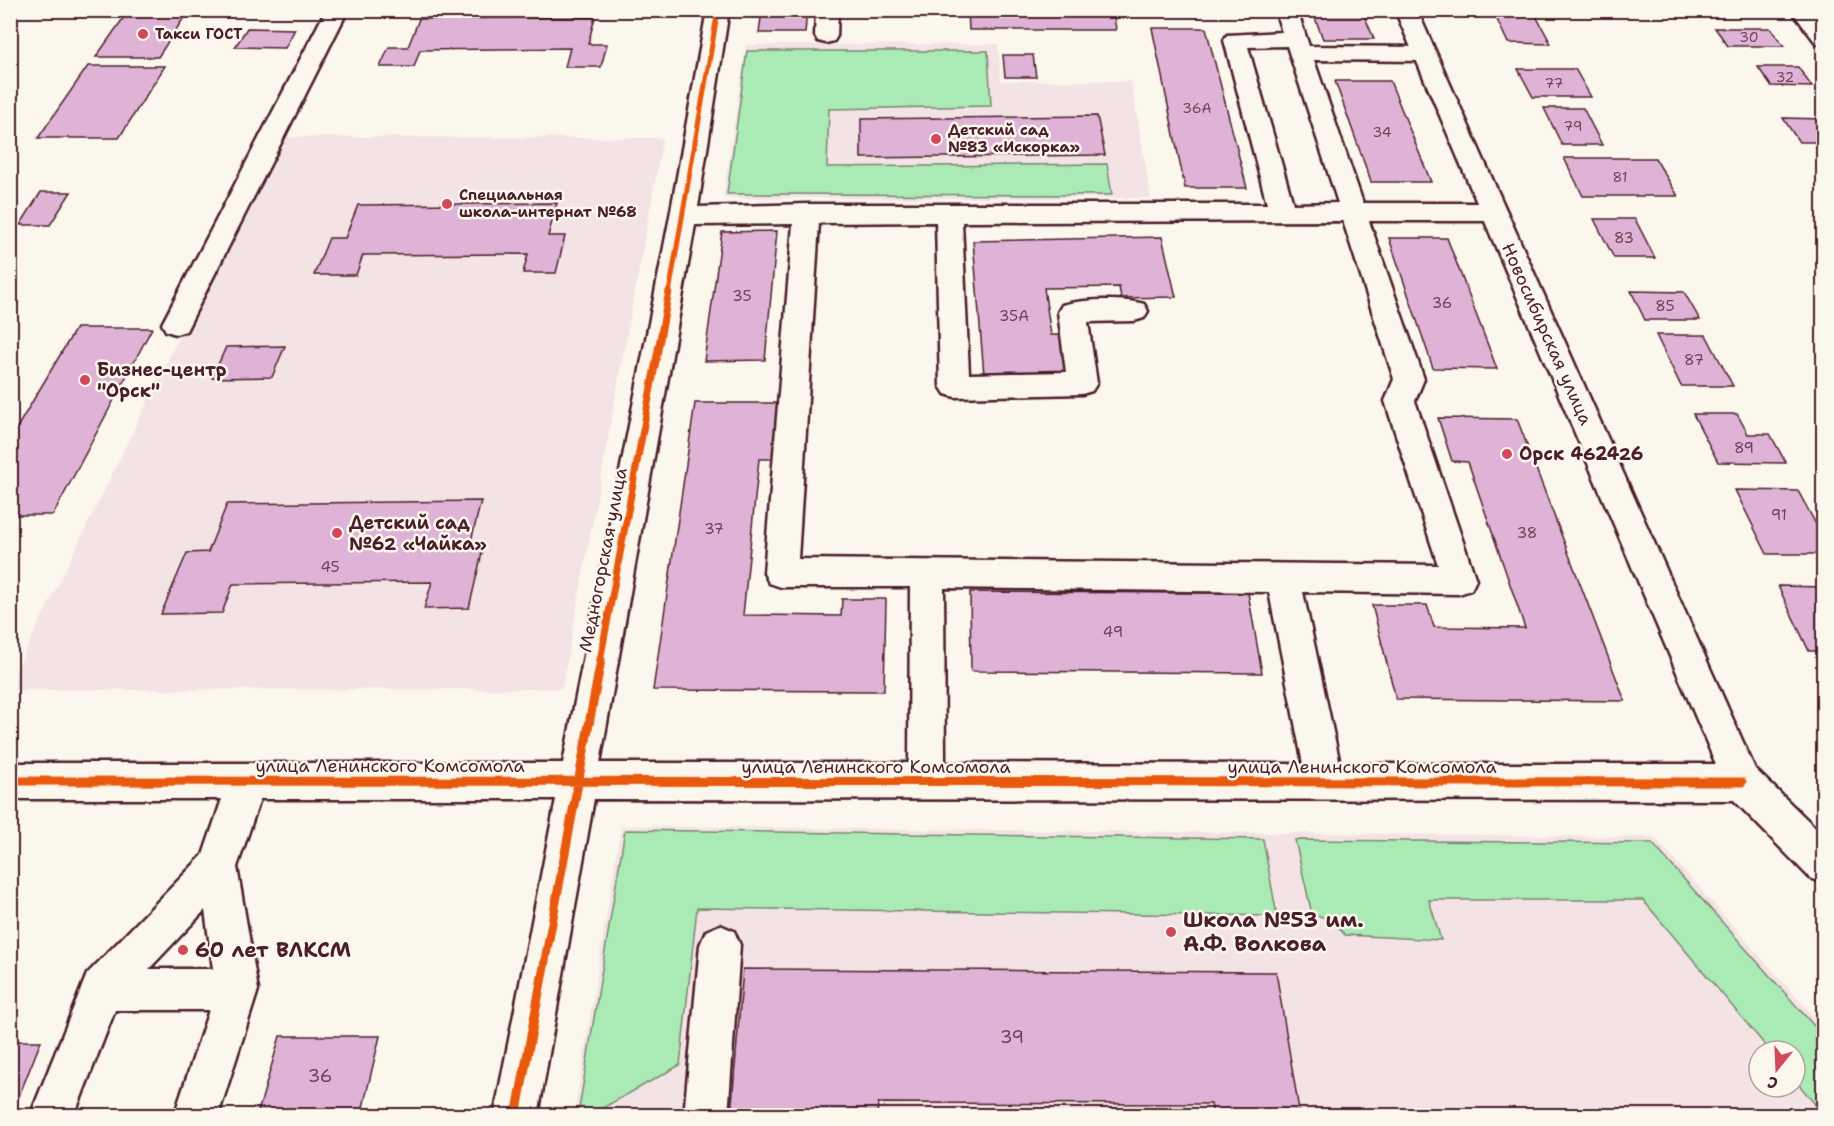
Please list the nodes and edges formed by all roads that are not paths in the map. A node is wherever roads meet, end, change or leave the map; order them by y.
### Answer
1 (337, 10) edge
2 (718, 10) edge
3 (827, 10) edge
4 (1406, 10) edge
5 (1802, 10) edge
6 (1294, 34) edge
7 (826, 36) dead end
8 (1824, 38) edge
9 (1425, 54) junction
10 (1282, 212) junction
11 (1494, 212) junction
12 (807, 213) junction
13 (949, 213) junction
14 (1353, 213) junction
15 (683, 216) junction
16 (1134, 311) dead end
17 (176, 324) dead end
18 (927, 573) junction
19 (1283, 578) junction
20 (247, 781) junction
21 (10, 782) edge
22 (577, 782) junction
23 (927, 782) junction
24 (1325, 782) junction
25 (1742, 782) junction
26 (1824, 864) edge
27 (218, 867) junction
28 (720, 945) dead end
29 (102, 989) junction
30 (237, 990) junction
31 (52, 1116) edge
32 (196, 1116) edge
33 (516, 1116) edge
34 (706, 1116) edge

1 - 17 street
2 - 15 street, Медногорская улица
3 - 7 street
4 - 9 street, Новосибирская улица
5 - 8 street
6 - 9 street
6 - 10 street
6 - 14 street
9 - 11 street, Новосибирская улица
10 - 13 street
10 - 14 street
11 - 14 street
11 - 25 street, Новосибирская улица
12 - 13 street
12 - 15 street
12 - 18 street
13 - 16 street
14 - 19 street
15 - 22 street, Медногорская улица
18 - 19 street
18 - 23 street
19 - 24 street
20 - 21 street, улица Ленинского Комсомола
20 - 22 street, улица Ленинского Комсомола
20 - 27 street
22 - 23 street, улица Ленинского Комсомола
22 - 33 street, Медногорская улица
23 - 24 street, улица Ленинского Комсомола
24 - 25 street, улица Ленинского Комсомола
25 - 26 street, Новосибирская улица
27 - 29 street
27 - 30 street
28 - 34 street
29 - 30 street
29 - 31 street
30 - 32 street

